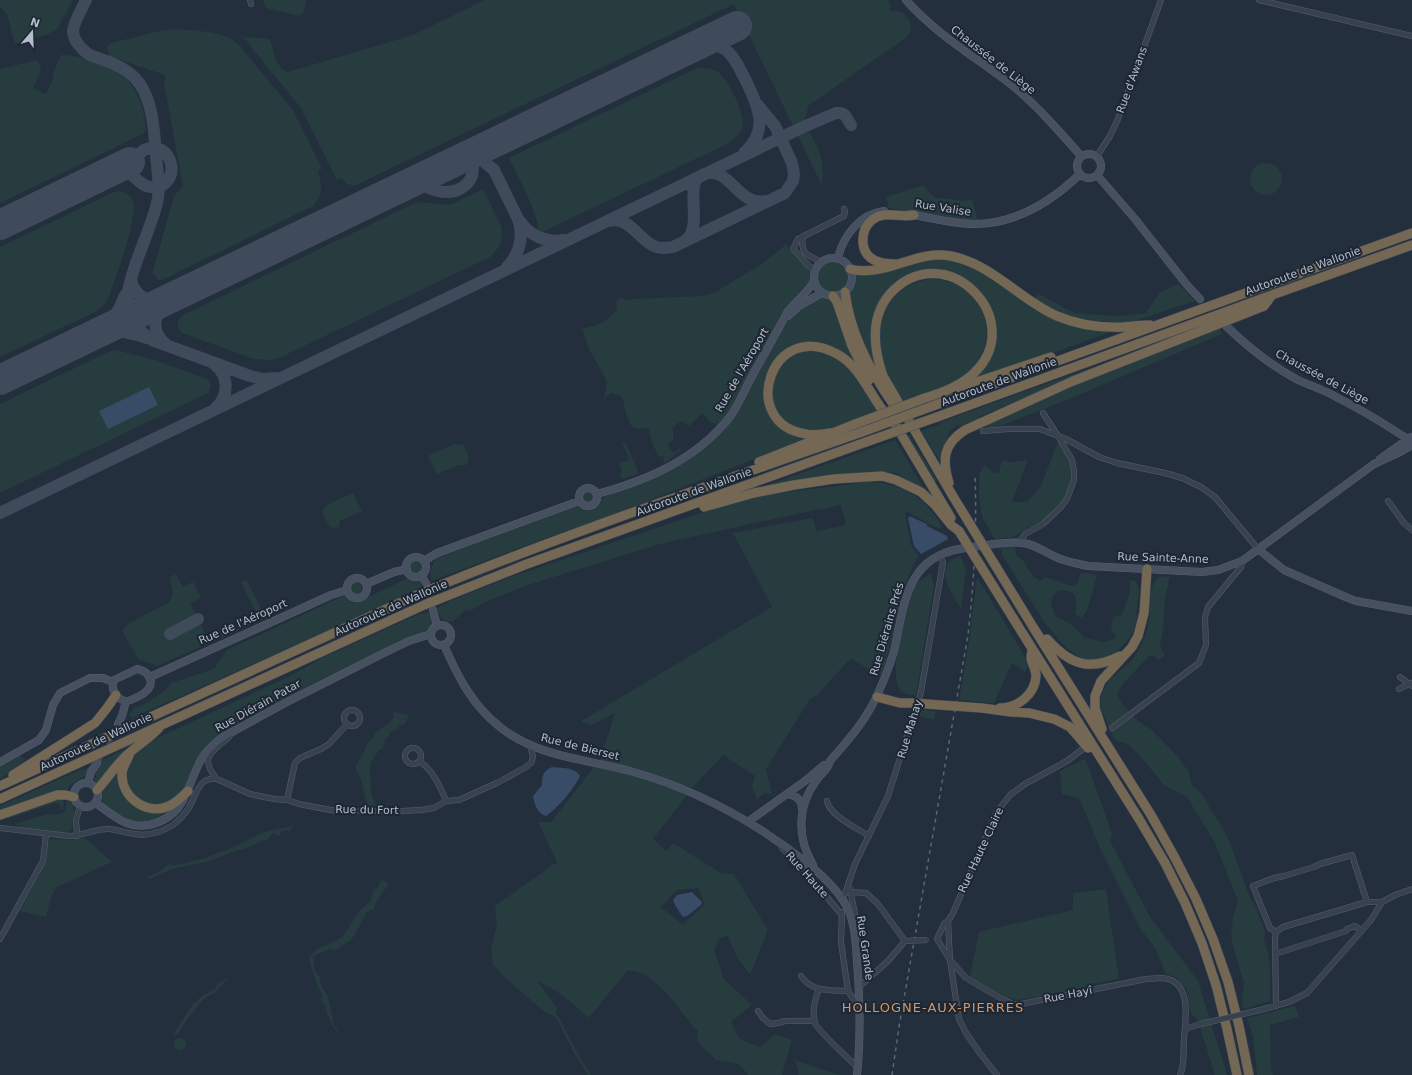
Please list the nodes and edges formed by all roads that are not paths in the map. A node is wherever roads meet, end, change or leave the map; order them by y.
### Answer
1 (906, 0) edge
2 (1161, 0) edge
3 (1259, 0) edge
4 (1412, 36) edge
5 (1081, 156) junction
6 (1097, 156) junction
7 (1080, 174) junction
8 (1097, 175) junction
9 (844, 209) dead end
10 (914, 215) junction
11 (1412, 233) edge
12 (803, 236) junction
13 (1412, 245) edge
14 (838, 258) junction
15 (822, 262) junction
16 (902, 263) junction
17 (850, 269) junction
18 (815, 271) junction
19 (814, 281) junction
20 (845, 292) junction
21 (822, 293) junction
22 (1272, 295) junction
23 (833, 296) junction
24 (1200, 299) dead end
25 (781, 324) junction
26 (1155, 325) junction
27 (1226, 326) dead end
28 (1125, 336) junction
29 (943, 392) junction
30 (1043, 413) dead end
31 (860, 427) junction
32 (897, 427) junction
33 (983, 430) dead end
34 (1394, 430) junction
35 (830, 433) junction
36 (1058, 436) junction
37 (1411, 441) edge
38 (925, 448) junction
39 (1391, 450) junction
40 (1412, 451) edge
41 (1400, 452) junction
42 (1374, 464) junction
43 (944, 476) junction
44 (721, 482) junction
45 (597, 494) junction
46 (579, 500) junction
47 (936, 500) junction
48 (1388, 501) dead end
49 (691, 506) junction
50 (1412, 530) edge
51 (1019, 543) junction
52 (1258, 549) junction
53 (939, 555) junction
54 (424, 561) junction
55 (1242, 561) junction
56 (407, 569) junction
57 (1148, 569) junction
58 (421, 575) junction
59 (426, 583) dead end
60 (366, 584) junction
61 (347, 590) junction
62 (433, 610) dead end
63 (1412, 611) edge
64 (437, 626) junction
65 (1034, 628) junction
66 (432, 638) junction
67 (444, 645) junction
68 (1032, 647) junction
69 (1124, 654) junction
70 (150, 677) junction
71 (1400, 677) dead end
72 (113, 682) junction
73 (1411, 684) edge
74 (1400, 689) dead end
75 (878, 694) junction
76 (116, 695) junction
77 (126, 701) junction
78 (983, 708) junction
79 (118, 724) tunnel mouth
80 (347, 724) dead end
81 (161, 726) junction
82 (1112, 728) dead end
83 (233, 731) junction
84 (1103, 739) junction
85 (530, 745) junction
86 (1084, 748) dead end
87 (130, 753) junction
88 (419, 761) dead end
89 (830, 761) junction
90 (0, 762) edge
91 (1103, 762) junction
92 (96, 763) tunnel mouth
93 (217, 779) junction
94 (88, 783) junction
95 (3, 785) edge
96 (98, 790) junction
97 (188, 791) junction
98 (787, 794) junction
99 (74, 797) junction
100 (0, 799) edge
101 (287, 800) junction
102 (446, 801) junction
103 (827, 801) dead end
104 (96, 803) junction
105 (80, 806) junction
106 (802, 808) junction
107 (0, 815) edge
108 (749, 821) junction
109 (0, 828) edge
110 (46, 834) junction
111 (77, 836) junction
112 (869, 836) junction
113 (773, 837) junction
114 (802, 840) junction
115 (790, 848) junction
116 (814, 868) junction
117 (848, 884) junction
118 (1412, 889) edge
119 (851, 892) junction
120 (845, 894) dead end
121 (1367, 902) junction
122 (1382, 902) junction
123 (948, 921) junction
124 (853, 926) junction
125 (1362, 931) junction
126 (1276, 932) junction
127 (0, 939) edge
128 (937, 939) junction
129 (905, 941) junction
130 (1275, 954) junction
131 (950, 960) junction
132 (801, 976) dead end
133 (859, 987) junction
134 (819, 989) junction
135 (848, 991) junction
136 (860, 1004) junction
137 (1276, 1006) junction
138 (758, 1011) dead end
139 (814, 1021) junction
140 (1185, 1029) junction
141 (857, 1071) edge
142 (997, 1075) edge
143 (1180, 1075) edge
144 (1237, 1075) edge
145 (1249, 1075) edge

1 - 5 main road, Chaussée de Liège
2 - 6 street, Rue d'Awans
3 - 4 street
5 - 6 main road
5 - 7 main road
6 - 8 main road
7 - 8 main road
7 - 10 main road, Rue Valise
8 - 24 main road
9 - 12 street
10 - 14 main road, Rue Valise
10 - 16 highway
11 - 26 highway, Autoroute de Wallonie
12 - 15 street
12 - 18 street
13 - 22 highway, Autoroute de Wallonie
14 - 15 main road
14 - 17 main road
15 - 18 main road
16 - 17 highway
16 - 26 highway
17 - 20 main road
18 - 19 main road
19 - 21 main road
19 - 25 main road, Rue de l'Aéroport
20 - 23 main road
20 - 38 highway
21 - 23 main road
21 - 25 main road, Rue de l'Aéroport
22 - 43 highway
22 - 49 highway, Autoroute de Wallonie, bridge
23 - 32 highway
25 - 45 main road, Rue de l'Aéroport
26 - 28 highway, Autoroute de Wallonie
27 - 34 main road, Chaussée de Liège
28 - 29 highway
28 - 31 highway, Autoroute de Wallonie, bridge
29 - 31 highway, bridge
29 - 38 highway
30 - 36 street
31 - 35 highway
31 - 44 highway, Autoroute de Wallonie
32 - 35 highway
32 - 47 highway
33 - 36 street
34 - 37 main road, Chaussée de Liège
34 - 39 main road
35 - 44 highway
36 - 51 street
36 - 52 street
37 - 39 main road, Rue Sainte-Anne
37 - 41 main road, Rue Sainte-Anne
38 - 43 highway
39 - 42 main road, Rue Sainte-Anne
40 - 41 main road
41 - 42 main road, Rue Sainte-Anne
42 - 52 main road, Rue Sainte-Anne
43 - 65 highway, bridge
44 - 95 highway, Autoroute de Wallonie
45 - 46 main road, Rue de l'Aéroport
45 - 46 main road
46 - 54 main road, Rue de l'Aéroport
47 - 49 highway
47 - 68 highway, bridge
48 - 50 street
49 - 81 highway, Autoroute de Wallonie
51 - 53 main road, Rue Diérains Prés, bridge
51 - 57 main road, Rue Sainte-Anne
52 - 55 main road, Rue Sainte-Anne
52 - 63 main road
53 - 75 main road, Rue Diérains Prés
53 - 112 street, Rue Mahay
54 - 56 main road, Rue de l'Aéroport
54 - 58 main road
55 - 57 main road, Rue Sainte-Anne
55 - 82 street
56 - 58 main road
56 - 60 main road, Rue de l'Aéroport
57 - 69 highway
58 - 59 main road
60 - 61 main road, Rue de l'Aéroport
60 - 61 main road
61 - 70 main road, Rue de l'Aéroport
62 - 64 main road
64 - 66 main road
64 - 67 main road
65 - 69 highway
65 - 84 highway
66 - 67 main road
66 - 83 main road, Rue Diérain Patar
67 - 85 main road, Rue de Bierset
68 - 78 highway
68 - 91 highway
69 - 84 highway
70 - 72 main road
70 - 77 main road
71 - 73 street
72 - 76 main road
72 - 90 main road
73 - 74 street
75 - 78 highway, bridge
75 - 89 main road, Rue Diérains Prés
76 - 77 main road
76 - 95 highway
77 - 79 main road
78 - 91 highway
80 - 101 street
81 - 87 highway
81 - 100 highway, Autoroute de Wallonie
83 - 93 street
83 - 97 main road, Rue Diérain Patar
84 - 145 highway
85 - 102 street, Rue du Fort
85 - 108 main road, Rue de Bierset
86 - 123 street, Rue Haute Claire
87 - 96 highway
87 - 97 highway
88 - 102 street
89 - 98 main road, Rue Diérains Prés
89 - 106 main road, Rue Diérains Prés
91 - 144 highway
92 - 94 main road
93 - 101 street, Rue du Fort
93 - 111 street
94 - 96 main road
94 - 99 main road
96 - 104 main road
97 - 104 main road, Rue Diérain Patar
98 - 106 main road
98 - 108 main road, Rue Diérains Prés
99 - 105 main road
99 - 107 highway
101 - 102 street, Rue du Fort
103 - 112 street
104 - 105 main road
105 - 111 street
106 - 114 main road, Rue Diérains Prés
108 - 113 main road, Rue Grande
109 - 110 street
110 - 111 street
110 - 127 street
112 - 117 street, Rue Mahay
113 - 115 main road, Rue Grande
113 - 135 street, Rue Haute
114 - 115 main road
114 - 116 main road, Rue Diérains Prés
115 - 116 main road, Rue Grande
116 - 124 main road, Rue Grande
117 - 119 street
117 - 120 street, Rue Mahay
118 - 122 street
119 - 124 street
119 - 129 street
121 - 122 street
121 - 126 street
121 - 126 street
122 - 125 street
123 - 128 street, Rue Haute Claire
123 - 131 street
124 - 133 main road, Rue Grande
125 - 130 street
125 - 137 street
126 - 130 street
128 - 129 street, bridge
128 - 131 street, Rue Hayî
129 - 133 street
130 - 137 street
131 - 140 street, Rue Hayî
131 - 142 street
132 - 134 street
133 - 136 main road, Rue Grande
134 - 135 street
134 - 139 street
135 - 136 street
136 - 141 main road, Rue Grande
137 - 140 street, bridge
138 - 139 street
139 - 141 street
140 - 143 street, Rue Hayî

